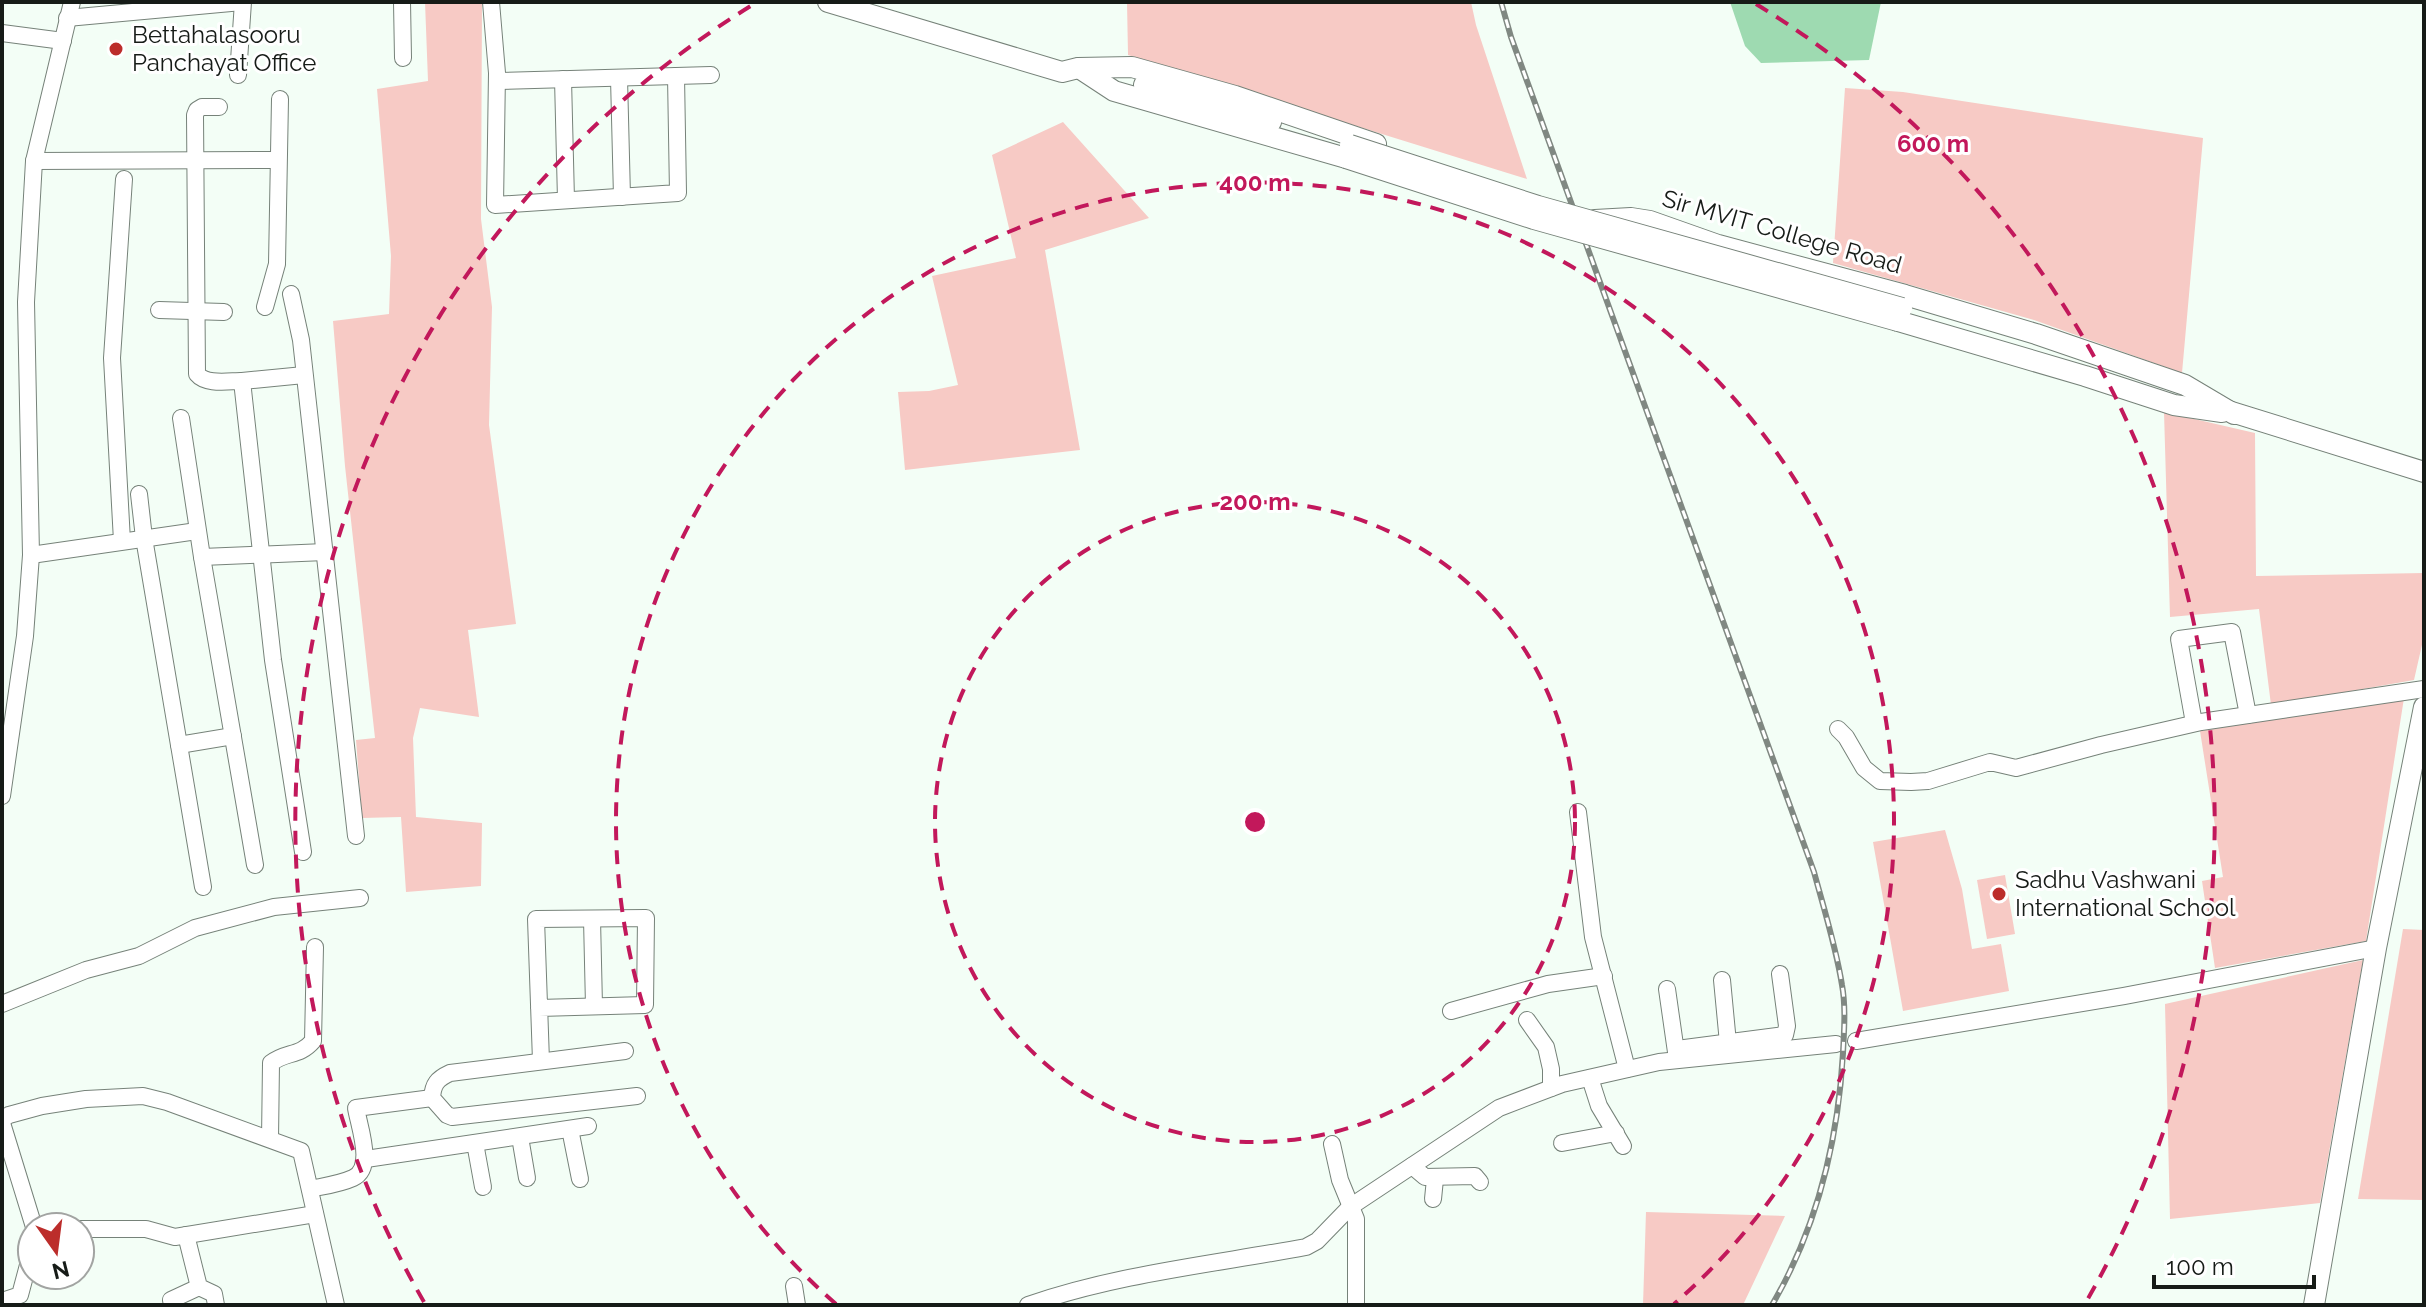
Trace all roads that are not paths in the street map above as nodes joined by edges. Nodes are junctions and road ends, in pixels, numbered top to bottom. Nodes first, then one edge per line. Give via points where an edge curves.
1 (243, 2) edge
2 (402, 2) edge
3 (491, 2) edge
4 (828, 2) edge
5 (870, 2) edge
6 (70, 10) edge
7 (2, 33) edge
8 (63, 41) junction
9 (403, 58) dead end
10 (1078, 68) junction
11 (238, 75) dead end
12 (711, 75) dead end
13 (676, 76) junction
14 (619, 78) junction
15 (563, 79) junction
16 (497, 81) junction
17 (280, 99) dead end
18 (219, 107) dead end
19 (196, 160) junction
20 (278, 160) junction
21 (34, 161) junction
22 (124, 179) dead end
23 (622, 197) junction
24 (566, 200) junction
25 (291, 294) dead end
26 (265, 307) dead end
27 (159, 310) dead end
28 (196, 311) junction
29 (224, 312) dead end
30 (304, 375) junction
31 (242, 381) junction
32 (2234, 414) junction
33 (181, 418) dead end
34 (2424, 472) edge
35 (139, 494) dead end
36 (197, 531) junction
37 (144, 538) junction
38 (122, 541) junction
39 (325, 552) junction
40 (261, 554) junction
41 (31, 555) junction
42 (202, 557) junction
43 (2424, 689) edge
44 (2424, 707) edge
45 (2248, 715) junction
46 (2194, 723) junction
47 (1838, 729) dead end
48 (233, 736) junction
49 (179, 745) junction
50 (2, 796) edge
51 (1578, 812) dead end
52 (356, 836) dead end
53 (303, 852) dead end
54 (255, 865) dead end
55 (203, 887) dead end
56 (360, 898) dead end
57 (592, 919) junction
58 (315, 947) dead end
59 (2376, 948) junction
60 (1780, 974) dead end
61 (1604, 976) junction
62 (1722, 980) dead end
63 (1667, 989) dead end
64 (2, 1004) edge
65 (594, 1006) junction
66 (539, 1008) junction
67 (1451, 1011) dead end
68 (1527, 1020) dead end
69 (1856, 1041) dead end
70 (1728, 1043) junction
71 (1836, 1044) dead end
72 (625, 1051) dead end
73 (1676, 1055) junction
74 (541, 1061) junction
75 (1627, 1069) junction
76 (1590, 1078) junction
77 (1551, 1088) junction
78 (637, 1096) dead end
79 (432, 1098) junction
80 (2, 1121) edge
81 (588, 1126) dead end
82 (570, 1129) junction
83 (520, 1137) junction
84 (270, 1139) junction
85 (475, 1143) junction
86 (1562, 1143) dead end
87 (1332, 1144) dead end
88 (366, 1159) junction
89 (1412, 1166) junction
90 (527, 1178) dead end
91 (580, 1179) dead end
92 (1435, 1179) junction
93 (1480, 1182) dead end
94 (483, 1187) dead end
95 (310, 1189) junction
96 (1433, 1199) dead end
97 (1350, 1207) junction
98 (29, 1211) edge
99 (315, 1214) junction
100 (96, 1229) edge
101 (186, 1235) junction
102 (794, 1286) dead end
103 (199, 1287) junction
104 (21, 1300) edge
105 (2, 1301) edge
106 (172, 1305) edge
107 (216, 1305) edge
108 (336, 1305) edge
109 (797, 1305) edge
110 (1028, 1305) edge
111 (1356, 1305) edge
112 (2314, 1305) edge

1 - 6 street
1 - 11 street
2 - 9 street
3 - 16 street
4 - 10 main road, Sir MVIT College Road via 1062,72
5 - 10 main road, Sir MVIT College Road via 1063,57
6 - 8 street
7 - 8 street
8 - 21 street
10 - 32 main road, Sir MVIT College Road, bridge via 1114,91 1348,151 1534,219 1900,315 2174,405
10 - 32 main road, Sir MVIT College Road via 1132,67 1249,101 1597,220 1650,221 2036,334 2185,385
12 - 13 street
13 - 14 street
13 - 23 street via 678,193
14 - 15 street
14 - 23 street
15 - 16 street
15 - 24 street
16 - 24 street via 495,205
17 - 20 street
18 - 19 street via 197,110
19 - 20 street
19 - 21 street
19 - 28 street
20 - 26 street via 277,264
21 - 41 street via 26,302
22 - 38 street via 112,358
23 - 24 street
25 - 30 street
27 - 28 street
28 - 29 street
28 - 31 street via 197,374 206,380
30 - 31 street
30 - 39 street
31 - 40 street
32 - 34 main road, Sir MVIT College Road
33 - 36 street
35 - 37 street
36 - 37 street
36 - 42 street
37 - 38 street
37 - 49 street
38 - 41 street
39 - 40 street
39 - 52 street
40 - 42 street
40 - 53 street
41 - 50 street
42 - 48 street
43 - 45 street
44 - 59 main road
45 - 46 street
45 - 46 street via 2232,632 2179,639
46 - 47 street via 2016,768 1990,762 1911,782 1880,781 1864,768
48 - 49 street
48 - 54 street
49 - 55 street
51 - 61 street via 1593,937
56 - 64 street via 274,907 195,928 139,956 86,970
57 - 65 street
57 - 65 street via 646,918 645,1005
57 - 66 street via 536,919
58 - 84 street via 313,1041 271,1063
59 - 69 street
59 - 112 main road
60 - 70 street via 1785,1035
61 - 67 street via 1548,984
61 - 75 street
62 - 70 street
63 - 73 street
65 - 66 street
66 - 74 street
68 - 77 street via 1546,1047
70 - 73 street
71 - 73 street
72 - 74 street
73 - 75 street
74 - 79 street via 450,1073 438,1079
75 - 76 street
76 - 77 street
76 - 86 street via 1619,1139
77 - 89 street via 1499,1108
78 - 79 street via 452,1117
79 - 88 street via 356,1108
80 - 84 street via 42,1106 143,1096
80 - 98 street
81 - 82 street
82 - 83 street
82 - 91 street
83 - 85 street
83 - 90 street
84 - 95 street via 301,1151
85 - 88 street
85 - 94 street
87 - 97 street
88 - 95 street via 355,1178
89 - 92 street
89 - 97 street
92 - 93 street via 1464,1175
92 - 96 street
95 - 99 street
97 - 110 street via 1306,1247 1131,1278
97 - 111 street via 1357,1233
99 - 101 street
99 - 108 street
100 - 101 street
101 - 103 street
102 - 109 street
103 - 106 street via 171,1300
103 - 107 street via 214,1294
104 - 105 street

